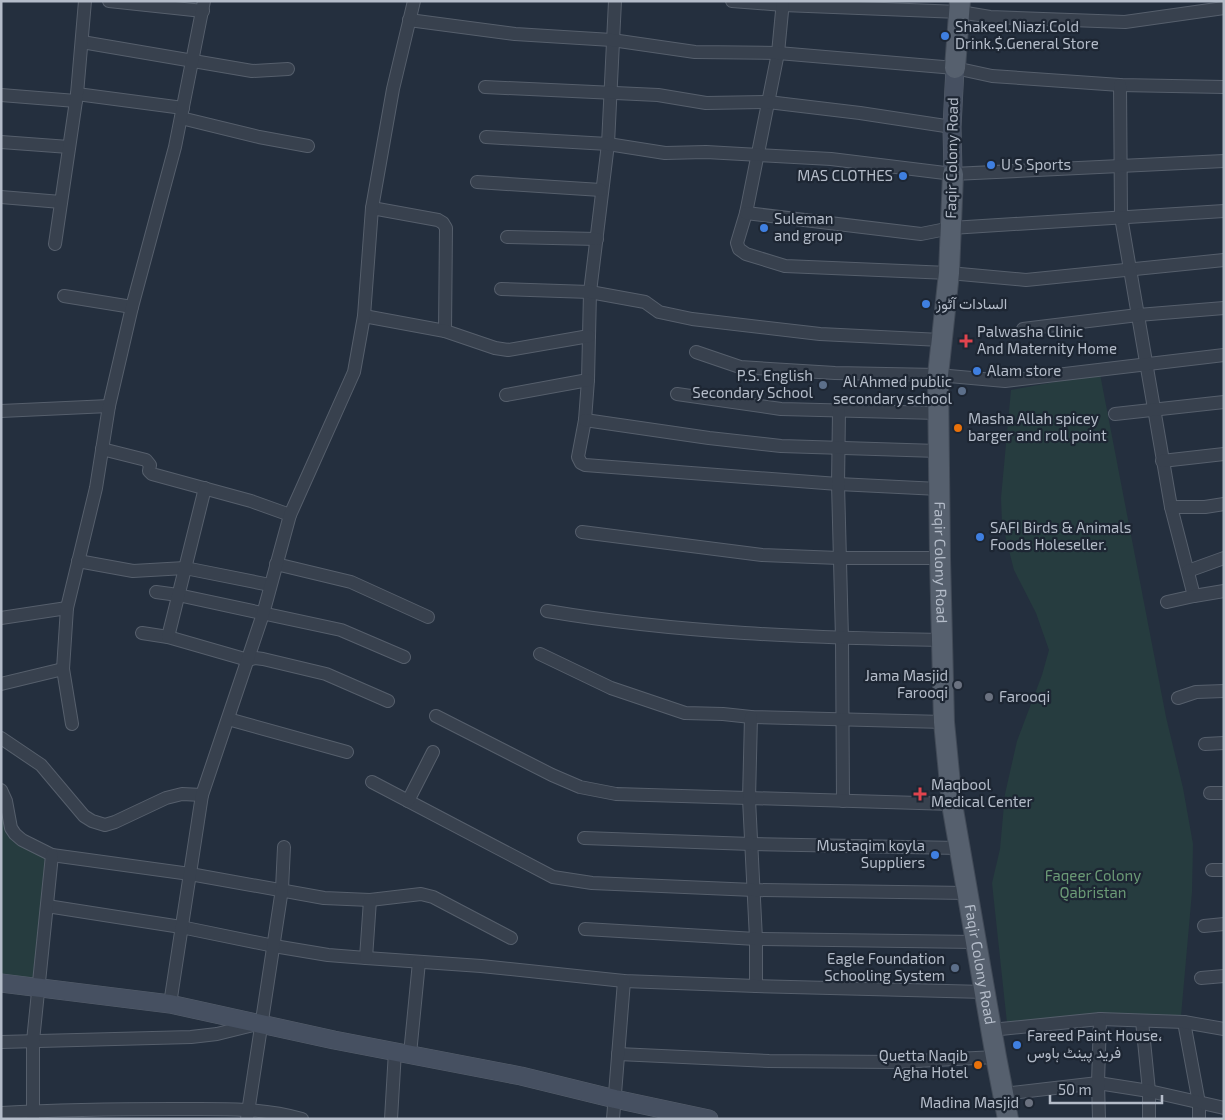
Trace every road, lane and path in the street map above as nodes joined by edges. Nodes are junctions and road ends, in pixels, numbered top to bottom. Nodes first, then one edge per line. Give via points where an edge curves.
1 (85, 1) edge
2 (109, 1) edge
3 (414, 1) edge
4 (615, 1) edge
5 (732, 1) edge
6 (783, 3) edge
7 (203, 6) edge
8 (960, 6) edge
9 (1224, 8) edge
10 (409, 20) junction
11 (612, 40) junction
12 (82, 42) junction
13 (778, 54) junction
14 (192, 62) junction
15 (955, 68) junction
16 (288, 69) dead end
17 (1120, 85) junction
18 (1224, 87) edge
19 (485, 88) dead end
20 (610, 92) junction
21 (1, 95) edge
22 (77, 98) junction
23 (768, 102) junction
24 (182, 113) junction
25 (952, 127) junction
26 (486, 137) dead end
27 (1, 142) edge
28 (608, 144) junction
29 (308, 146) dead end
30 (69, 147) junction
31 (757, 156) junction
32 (1224, 161) edge
33 (1121, 166) junction
34 (953, 174) junction
35 (477, 182) dead end
36 (601, 190) junction
37 (1, 197) edge
38 (61, 202) junction
39 (372, 208) junction
40 (1224, 211) edge
41 (746, 213) junction
42 (1121, 217) junction
43 (951, 228) junction
44 (507, 237) dead end
45 (597, 239) junction
46 (55, 244) dead end
47 (1224, 260) edge
48 (1129, 269) junction
49 (949, 273) junction
50 (501, 289) dead end
51 (590, 292) junction
52 (64, 296) dead end
53 (132, 307) junction
54 (1224, 308) edge
55 (364, 316) junction
56 (1138, 316) junction
57 (1023, 330) dead end
58 (445, 331) junction
59 (589, 336) junction
60 (941, 340) junction
61 (696, 352) dead end
62 (1224, 355) edge
63 (1146, 364) junction
64 (938, 375) junction
65 (588, 380) junction
66 (677, 394) dead end
67 (506, 395) dead end
68 (1224, 402) edge
69 (109, 406) junction
70 (1154, 409) junction
71 (1, 411) edge
72 (839, 411) junction
73 (938, 413) junction
74 (1115, 414) dead end
75 (585, 420) junction
76 (838, 447) junction
77 (102, 449) junction
78 (938, 451) junction
79 (1224, 454) edge
80 (1162, 461) junction
81 (838, 484) junction
82 (205, 488) junction
83 (938, 489) junction
84 (1224, 504) edge
85 (1171, 507) junction
86 (290, 516) junction
87 (582, 532) dead end
88 (839, 558) junction
89 (940, 558) junction
90 (1224, 558) edge
91 (78, 561) junction
92 (276, 564) junction
93 (185, 568) junction
94 (1188, 571) junction
95 (270, 585) junction
96 (1224, 591) edge
97 (156, 592) dead end
98 (178, 595) junction
99 (1194, 596) junction
100 (1167, 602) dead end
101 (67, 608) junction
102 (547, 611) dead end
103 (263, 614) junction
104 (428, 617) dead end
105 (1, 618) edge
106 (142, 633) dead end
107 (168, 637) junction
108 (842, 638) junction
109 (943, 640) junction
110 (540, 654) dead end
111 (404, 657) dead end
112 (248, 660) junction
113 (63, 669) junction
114 (1, 684) edge
115 (1224, 691) edge
116 (1178, 698) dead end
117 (388, 701) dead end
118 (436, 716) dead end
119 (751, 717) junction
120 (228, 719) junction
121 (842, 719) junction
122 (944, 722) junction
123 (72, 724) dead end
124 (1, 738) edge
125 (1224, 743) edge
126 (1205, 744) dead end
127 (347, 752) dead end
128 (433, 752) dead end
129 (372, 782) dead end
130 (1, 790) edge
131 (1210, 793) dead end
132 (1224, 793) edge
133 (202, 794) junction
134 (749, 799) junction
135 (408, 801) junction
136 (843, 801) junction
137 (952, 804) junction
138 (584, 838) dead end
139 (751, 844) junction
140 (284, 847) dead end
141 (959, 848) junction
142 (52, 855) junction
143 (190, 874) junction
144 (282, 890) junction
145 (754, 890) junction
146 (967, 893) junction
147 (370, 900) junction
148 (47, 906) junction
149 (1224, 924) edge
150 (1204, 926) dead end
151 (182, 927) junction
152 (585, 929) dead end
153 (510, 938) dead end
154 (756, 939) junction
155 (975, 942) junction
156 (274, 946) junction
157 (366, 958) junction
158 (419, 962) junction
159 (1224, 976) edge
160 (1201, 978) dead end
161 (624, 981) junction
162 (1, 983) edge
163 (756, 986) junction
164 (40, 988) junction
165 (985, 992) junction
166 (170, 1004) junction
167 (1100, 1018) junction
168 (1142, 1021) junction
169 (1184, 1022) junction
170 (261, 1024) junction
171 (1224, 1029) edge
172 (991, 1030) junction
173 (34, 1040) junction
174 (1, 1042) edge
175 (402, 1053) junction
176 (618, 1054) junction
177 (996, 1057) junction
178 (1098, 1083) junction
179 (1149, 1091) junction
180 (1003, 1094) junction
181 (615, 1099) junction
182 (1199, 1103) junction
183 (1224, 1108) edge
184 (1, 1113) edge
185 (99, 1114) edge
186 (248, 1114) edge
187 (33, 1115) edge
188 (302, 1119) edge
189 (391, 1119) edge
190 (613, 1119) edge
191 (709, 1119) edge
192 (1008, 1119) edge
193 (1099, 1119) edge
194 (1149, 1119) edge
195 (1199, 1119) edge

1 - 12 street
2 - 7 street
3 - 10 street
4 - 11 street
5 - 6 street
6 - 8 street
6 - 13 street
7 - 14 street
8 - 9 street via 990,17 1125,22
8 - 15 main road, Faqir Colony Road
10 - 11 street via 515,34
10 - 39 street
11 - 13 street via 695,52
11 - 20 street
12 - 14 street
12 - 22 street
13 - 15 street
13 - 23 street
14 - 16 street via 252,71
14 - 24 street
15 - 17 street via 992,76
15 - 25 main road, Faqir Colony Road
17 - 18 street
17 - 33 street
19 - 20 street
20 - 23 street via 706,103
20 - 28 street
21 - 22 street
22 - 24 street
22 - 30 street
23 - 25 street
23 - 31 street
24 - 29 street via 259,137
24 - 53 street
25 - 34 main road, Faqir Colony Road
26 - 28 street
27 - 30 street
28 - 31 street via 665,153
28 - 36 street
30 - 38 street
31 - 34 street via 831,159
31 - 41 street
32 - 33 street
33 - 34 street
33 - 42 street
34 - 43 main road, Faqir Colony Road
35 - 36 street
36 - 45 street
37 - 38 street
38 - 46 street
39 - 55 street
39 - 58 street via 438,220 446,228
40 - 42 street
41 - 43 street via 921,234
41 - 49 street via 737,243 739,249 785,266
42 - 43 street
42 - 48 street
43 - 49 main road, Faqir Colony Road
44 - 45 street
45 - 51 street
47 - 48 street
48 - 49 street via 1026,280
48 - 56 street
49 - 60 main road, Faqir Colony Road
50 - 51 street
51 - 59 street
51 - 60 street via 645,302 659,312 692,319 820,334
52 - 53 street
53 - 69 street
54 - 56 street
55 - 58 street
55 - 86 street via 354,372
56 - 57 street
56 - 63 street
58 - 59 street via 508,350
59 - 65 street
60 - 64 main road, Faqir Colony Road
61 - 64 street via 740,367
62 - 63 street
63 - 64 street via 1005,381
63 - 70 street
64 - 73 main road, Faqir Colony Road
65 - 67 street
65 - 75 street
66 - 72 street via 781,409
68 - 70 street
69 - 71 street
69 - 77 street
70 - 74 street
70 - 80 street
72 - 73 street
72 - 76 street
73 - 78 main road, Faqir Colony Road
75 - 76 street via 781,446
75 - 81 street via 578,457 585,465
76 - 78 street
76 - 81 street
77 - 82 street via 146,460 152,474
77 - 91 street
78 - 83 main road, Faqir Colony Road
79 - 80 street
80 - 85 street
81 - 83 street
81 - 88 street
82 - 86 street
82 - 93 street
83 - 89 main road, Faqir Colony Road
84 - 85 street
85 - 94 street
86 - 92 street
87 - 88 street via 762,555
88 - 89 street
88 - 108 street
89 - 109 main road, Faqir Colony Road
90 - 94 street
91 - 93 street via 133,571
91 - 101 street
92 - 95 street
92 - 104 street via 352,582
93 - 95 street
93 - 98 street
94 - 99 street
95 - 103 street
96 - 99 street
97 - 98 street
98 - 103 street
98 - 107 street
99 - 100 street
101 - 105 street
101 - 113 street
102 - 108 street via 600,620 704,630
103 - 111 street via 341,630
103 - 112 street
106 - 107 street
107 - 112 street
108 - 109 street
108 - 121 street
109 - 122 main road, Faqir Colony Road
110 - 119 street via 612,688 685,713
112 - 117 street via 263,659 326,674
112 - 120 street
113 - 114 street
113 - 123 street
115 - 116 street via 1196,692
118 - 134 street via 580,787 616,794
119 - 121 street
119 - 134 street
120 - 127 street
120 - 133 street
121 - 122 street
121 - 136 street
122 - 137 main road, Faqir Colony Road
124 - 133 street via 41,765 84,816 104,825 166,798
125 - 126 street
128 - 135 street
129 - 135 street
130 - 142 street via 15,834
131 - 132 street
133 - 143 street
134 - 136 street
134 - 139 street
135 - 145 street via 552,876 592,883
136 - 137 street
137 - 141 main road, Faqir Colony Road
138 - 139 street
139 - 141 street
139 - 145 street
140 - 144 street
141 - 146 main road, Faqir Colony Road
142 - 143 street
142 - 148 street
143 - 144 street
143 - 151 street
144 - 147 street via 324,898
144 - 156 street
145 - 146 street
145 - 154 street
146 - 155 main road, Faqir Colony Road
147 - 153 street via 421,894 433,897
147 - 157 street
148 - 151 street
148 - 164 street
149 - 150 street
151 - 156 street
151 - 166 street
152 - 154 street
154 - 155 street
154 - 163 street
155 - 165 main road, Faqir Colony Road
156 - 157 street
156 - 170 street
157 - 158 street
158 - 161 street
158 - 175 street
159 - 160 street
161 - 163 street
161 - 176 street
162 - 164 main road
163 - 165 street
164 - 166 main road
164 - 173 street
165 - 172 main road, Faqir Colony Road
166 - 170 main road
167 - 168 street
167 - 172 street
167 - 178 street
168 - 169 street
168 - 179 street
169 - 171 street
169 - 182 street
170 - 173 street via 191,1037
170 - 175 main road
170 - 186 street
172 - 177 main road, Faqir Colony Road
173 - 174 street
173 - 187 street
175 - 181 main road via 521,1076
175 - 189 street
176 - 177 street via 769,1061 896,1062
176 - 181 street
177 - 180 main road, Faqir Colony Road
178 - 179 street
178 - 180 street
178 - 193 street
179 - 182 street
179 - 194 street
180 - 192 main road, Faqir Colony Road
181 - 190 street
181 - 191 main road
182 - 183 street
182 - 195 street
184 - 187 street
185 - 186 street
185 - 187 street
186 - 188 street via 286,1114

